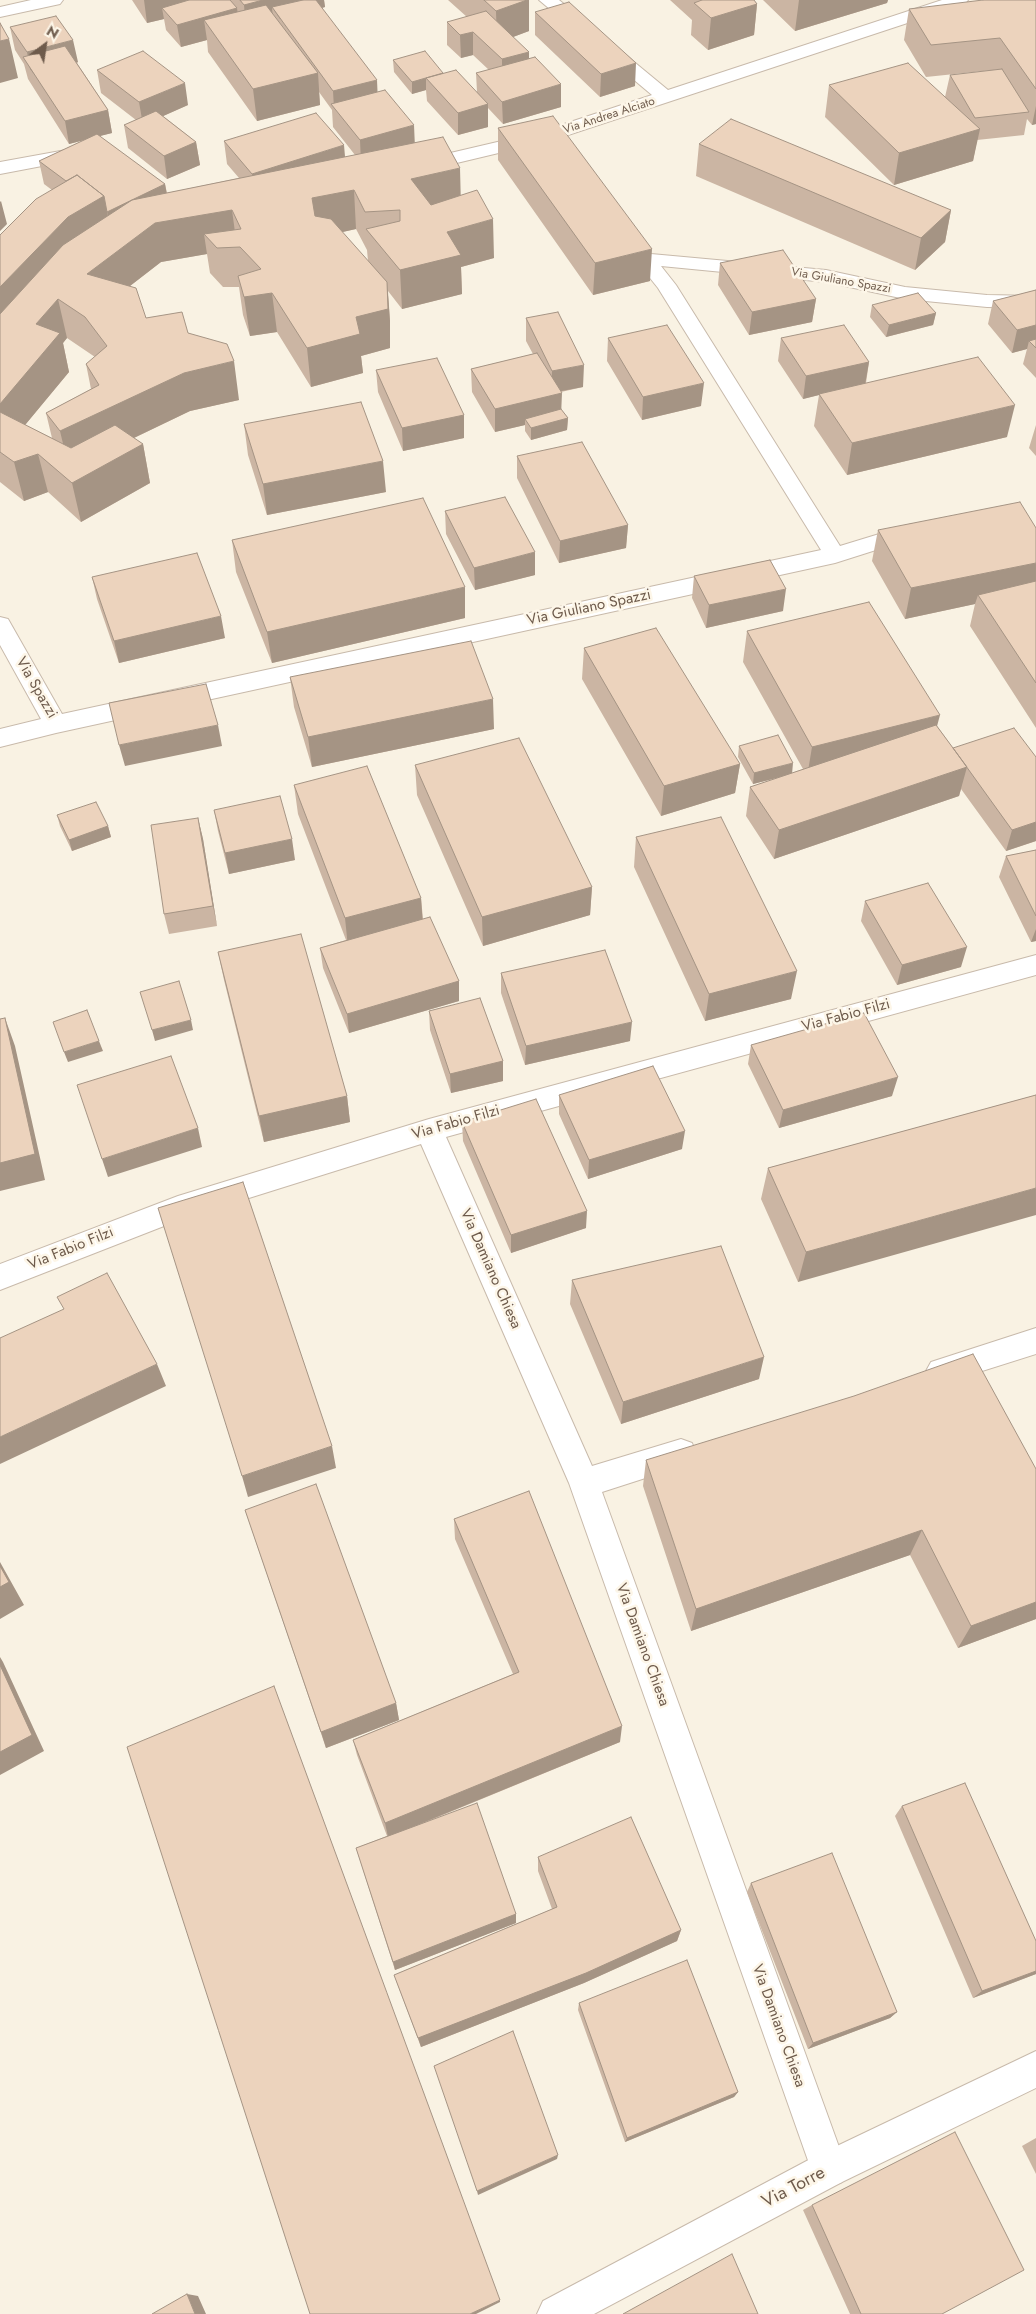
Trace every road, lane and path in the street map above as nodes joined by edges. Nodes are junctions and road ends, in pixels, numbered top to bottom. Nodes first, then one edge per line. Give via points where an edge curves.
1 (54, 0) edge
2 (548, 0) edge
3 (959, 0) edge
4 (0, 12) edge
5 (665, 97) junction
6 (98, 150) edge
7 (0, 168) edge
8 (402, 170) edge
9 (614, 221) edge
10 (645, 259) junction
11 (1036, 302) edge
12 (930, 526) edge
13 (835, 555) junction
14 (0, 625) edge
15 (56, 724) junction
16 (0, 738) edge
17 (1036, 964) edge
18 (428, 1130) junction
19 (0, 1278) edge
20 (1036, 1341) edge
21 (914, 1380) edge
22 (707, 1445) edge
23 (584, 1484) junction
24 (1036, 2069) edge
25 (829, 2169) junction
26 (556, 2314) edge

1 - 4 street
2 - 5 street
3 - 5 street, Via Andrea Alciato
5 - 8 street, Via Andrea Alciato via 552,144
6 - 7 street
9 - 10 street
10 - 11 street, Via Giuliano Spazzi via 826,276 905,293
10 - 13 street via 666,285
12 - 13 street, Via Giuliano Spazzi
13 - 15 street, Via Giuliano Spazzi
14 - 15 street, Via Spazzi
15 - 16 street, Via Giuliano Spazzi
17 - 18 street, Via Fabio Filzi
18 - 19 street, Via Fabio Filzi via 178,1208
18 - 23 street, Via Damiano Chiesa
20 - 21 street
22 - 23 street
23 - 25 street, Via Damiano Chiesa
24 - 25 street, Via Torre
25 - 26 street, Via Torre

